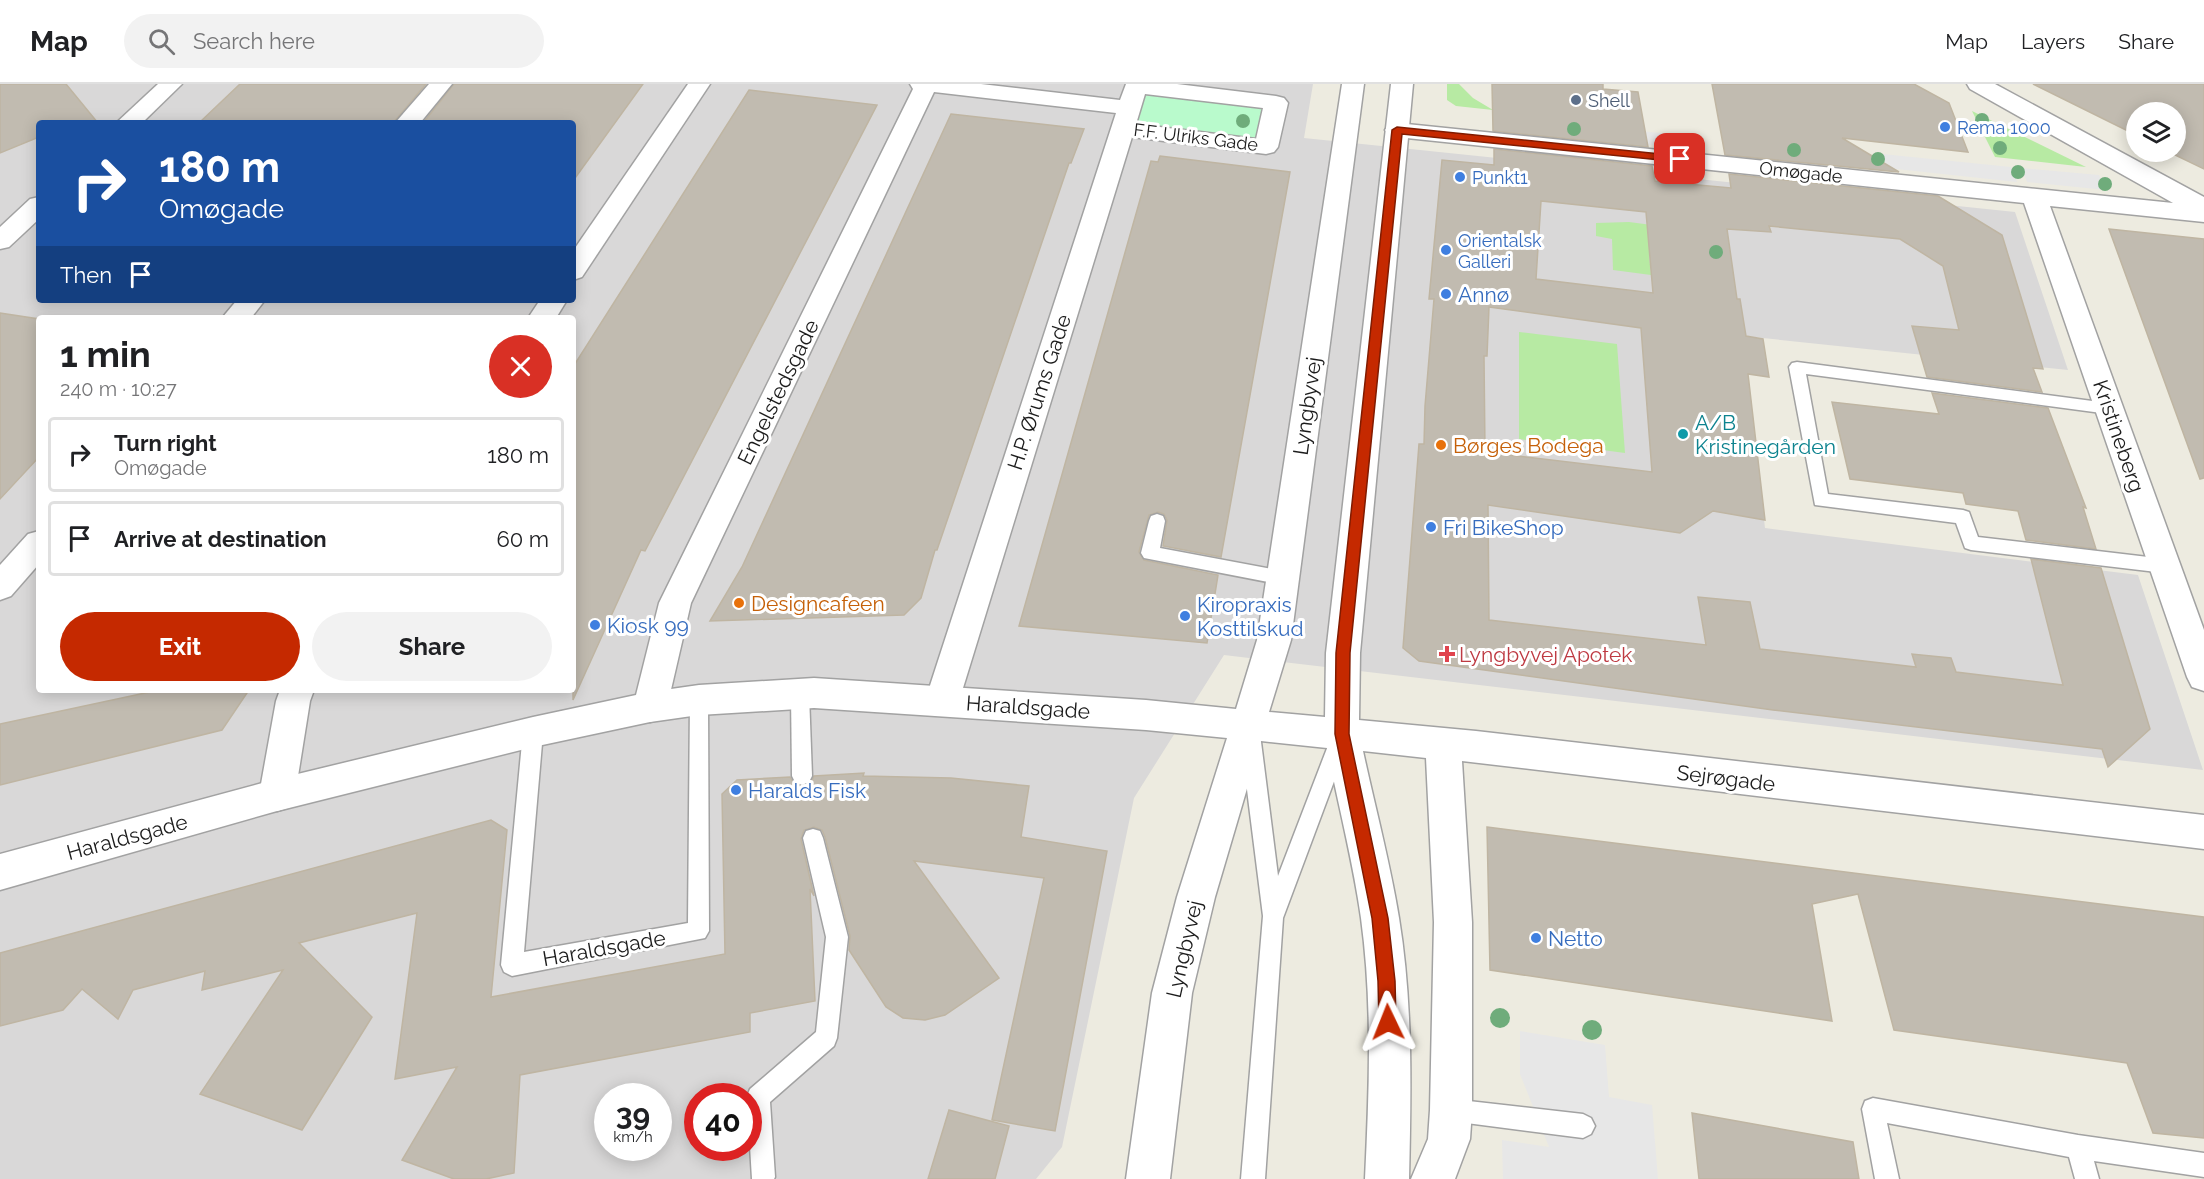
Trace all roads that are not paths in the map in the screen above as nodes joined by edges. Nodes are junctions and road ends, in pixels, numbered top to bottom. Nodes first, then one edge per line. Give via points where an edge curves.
1 (171, 84) edge
2 (441, 84) edge
3 (699, 84) edge
4 (921, 84) edge
5 (926, 84) edge
6 (1353, 84) edge
7 (1402, 84) edge
8 (1978, 84) edge
9 (1131, 102) edge
10 (131, 120) edge
11 (410, 120) edge
12 (1397, 130) junction
13 (2034, 195) junction
14 (36, 207) edge
15 (2204, 207) edge
16 (2204, 214) edge
17 (5, 232) edge
18 (576, 267) edge
19 (249, 303) edge
20 (239, 315) edge
21 (2109, 408) junction
22 (1157, 520) dead end
23 (36, 546) edge
24 (2165, 566) junction
25 (1282, 578) junction
26 (0, 587) edge
27 (2204, 677) edge
28 (296, 693) edge
29 (800, 694) junction
30 (699, 700) junction
31 (942, 701) junction
32 (650, 707) junction
33 (1249, 725) junction
34 (533, 732) junction
35 (1342, 734) junction
36 (1443, 744) junction
37 (802, 776) dead end
38 (277, 795) junction
39 (2204, 832) edge
40 (813, 838) dead end
41 (0, 872) edge
42 (1273, 916) junction
43 (1451, 1110) junction
44 (1583, 1126) dead end
45 (2078, 1147) junction
46 (2204, 1165) edge
47 (763, 1178) dead end
48 (1148, 1179) edge
49 (1253, 1179) edge
50 (1387, 1179) edge
51 (1433, 1179) edge
52 (1887, 1179) edge
53 (2087, 1179) edge

1 - 10 street
2 - 11 street
3 - 18 street
4 - 5 street, F.F. Ulriks Gade
5 - 9 street, F.F. Ulriks Gade
5 - 32 street, Engelstedsgade via 675,603
6 - 25 street, Lyngbyvej
7 - 12 street, Lyngbyvej
8 - 15 street
9 - 9 street, F.F. Ulriks Gade via 1266,147 1276,103
9 - 31 street, H.P. Ørums Gade
12 - 13 street, Omøgade
12 - 35 street, Lyngbyvej via 1343,653
13 - 16 street, Omøgade
13 - 21 street, Kristineberg
14 - 17 street
19 - 20 street
21 - 24 street, Kristineberg
21 - 24 lane via 1797,368 1821,500 1963,517 1971,543
22 - 25 lane via 1150,553
23 - 26 street
24 - 27 street, Kristineberg
25 - 33 street, Lyngbyvej via 1274,640
28 - 38 street
29 - 30 street, Haraldsgade
29 - 31 street, Haraldsgade
29 - 37 lane
30 - 32 street, Haraldsgade
30 - 34 lane, Haraldsgade via 698,931 512,965
31 - 33 street, Haraldsgade
32 - 34 street, Haraldsgade
33 - 35 street, Sejrøgade
33 - 42 lane, Lyngbyvej
33 - 48 street, Lyngbyvej via 1196,897 1172,993
34 - 38 street, Haraldsgade
35 - 36 street, Sejrøgade
35 - 42 lane, Lyngbyvej
35 - 50 street, Lyngbyvej via 1380,918 1389,1084
36 - 39 street, Sejrøgade
36 - 43 street via 1453,922
38 - 41 street, Haraldsgade
40 - 47 lane via 837,937 826,1038 758,1097
42 - 49 lane, Lyngbyvej
43 - 44 lane
43 - 51 street via 1449,1139
45 - 46 lane
45 - 52 lane via 1873,1109
45 - 53 lane

